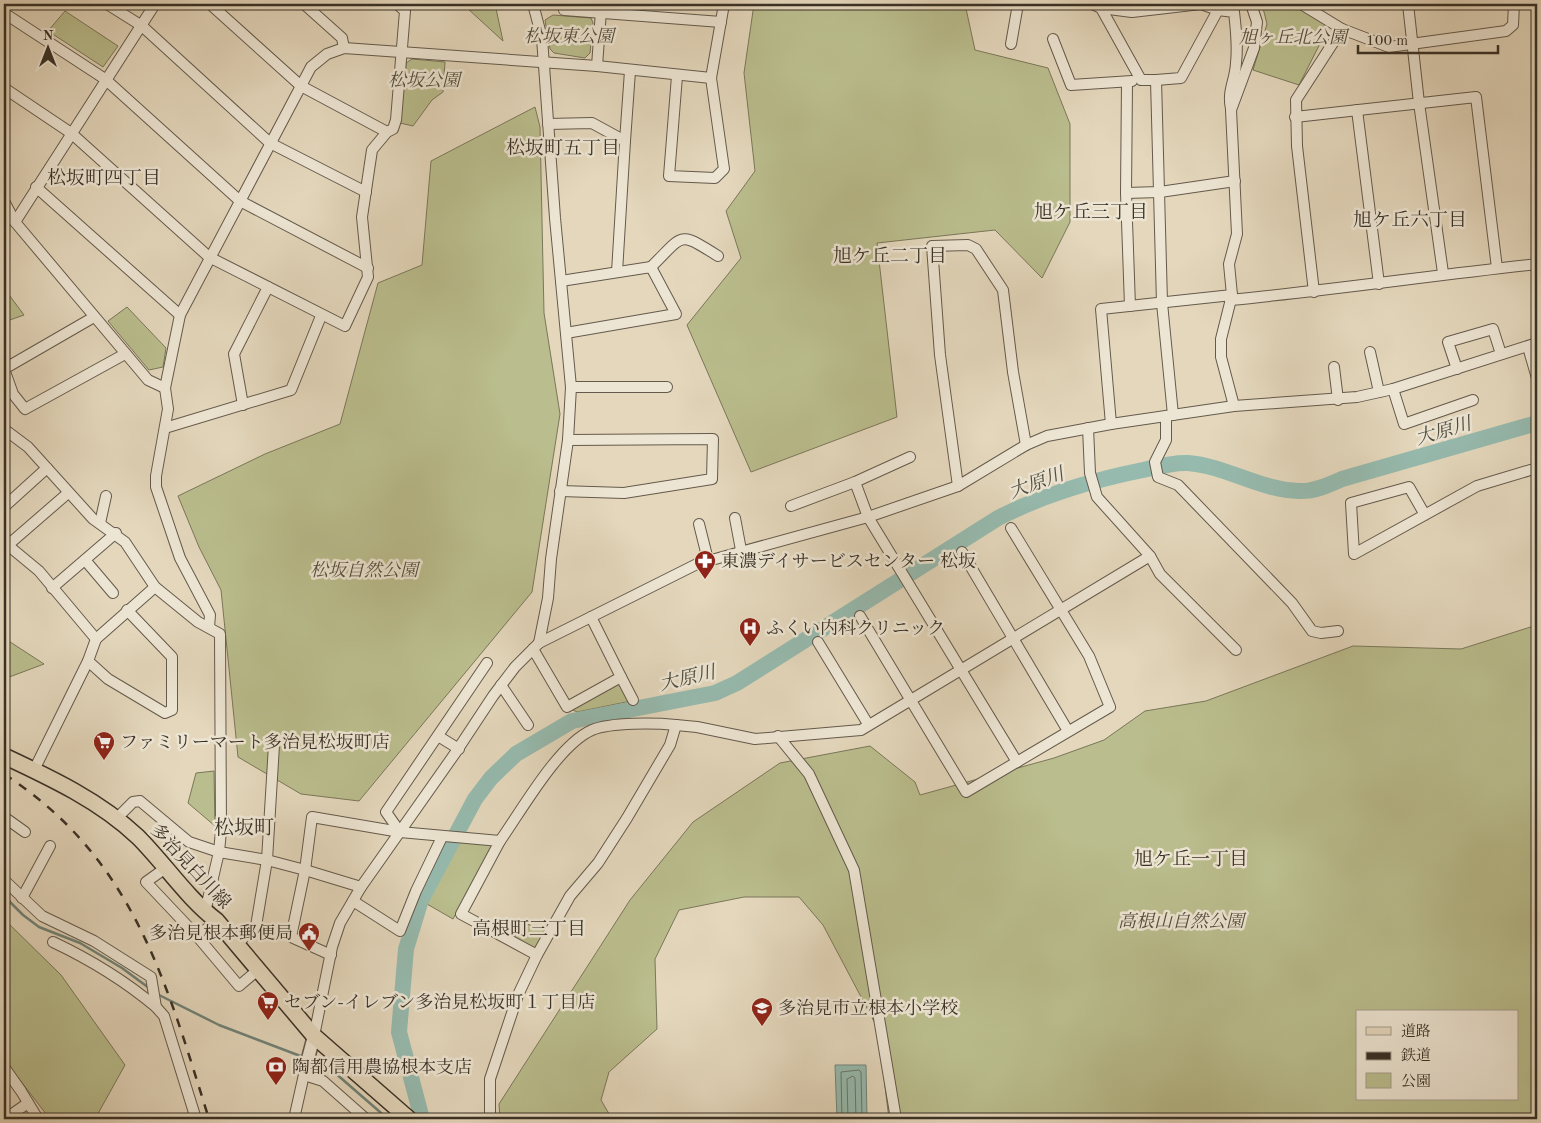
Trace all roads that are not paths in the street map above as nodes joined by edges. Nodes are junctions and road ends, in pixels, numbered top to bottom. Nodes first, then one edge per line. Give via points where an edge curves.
1 (107, 4) edge
2 (155, 4) edge
3 (210, 4) edge
4 (304, 4) edge
5 (397, 4) edge
6 (533, 4) edge
7 (564, 4) edge
8 (724, 4) edge
9 (1018, 4) edge
10 (1251, 4) edge
11 (1301, 4) edge
12 (1408, 4) edge
13 (1514, 4) edge
14 (1098, 5) edge
15 (1218, 10) junction
16 (601, 11) junction
17 (4, 13) edge
18 (721, 22) junction
19 (142, 26) junction
20 (1342, 29) junction
21 (1053, 39) dead end
22 (1011, 44) dead end
23 (1413, 45) junction
24 (344, 48) junction
25 (402, 52) junction
26 (542, 62) junction
27 (597, 66) junction
28 (630, 71) junction
29 (677, 76) junction
30 (711, 78) junction
31 (105, 79) junction
32 (1140, 80) junction
33 (1156, 80) junction
34 (1127, 82) junction
35 (301, 86) junction
36 (4, 88) edge
37 (1419, 103) junction
38 (1231, 110) junction
39 (1357, 110) junction
40 (1295, 117) junction
41 (548, 124) junction
42 (387, 132) junction
43 (71, 133) junction
44 (625, 141) junction
45 (270, 143) junction
46 (1234, 181) junction
47 (36, 187) junction
48 (366, 192) junction
49 (1160, 192) junction
50 (1126, 193) junction
51 (4, 201) edge
52 (240, 201) junction
53 (15, 222) junction
54 (718, 256) dead end
55 (209, 257) junction
56 (1537, 264) edge
57 (651, 267) junction
58 (368, 268) junction
59 (1497, 268) junction
60 (617, 272) junction
61 (1443, 273) junction
62 (561, 281) junction
63 (1379, 284) junction
64 (268, 287) junction
65 (1314, 292) junction
66 (1231, 297) junction
67 (1162, 302) junction
68 (1130, 306) junction
69 (180, 315) junction
70 (321, 316) junction
71 (94, 317) junction
72 (566, 333) junction
73 (1532, 345) edge
74 (1370, 352) dead end
75 (125, 354) junction
76 (1501, 354) junction
77 (1334, 367) dead end
78 (1457, 369) junction
79 (1537, 378) edge
80 (571, 387) junction
81 (667, 387) dead end
82 (165, 388) junction
83 (1393, 389) junction
84 (1379, 392) junction
85 (1338, 400) junction
86 (1473, 400) dead end
87 (243, 405) junction
88 (1234, 406) junction
89 (1169, 416) junction
90 (1111, 424) junction
91 (165, 428) junction
92 (1088, 428) junction
93 (4, 429) edge
94 (568, 440) junction
95 (1026, 445) junction
96 (910, 457) dead end
97 (47, 468) junction
98 (1537, 468) edge
99 (855, 482) junction
100 (958, 486) junction
101 (560, 491) junction
102 (68, 492) junction
103 (106, 496) dead end
104 (791, 506) dead end
105 (4, 507) edge
106 (1425, 515) junction
107 (868, 517) junction
108 (735, 518) dead end
109 (100, 523) junction
110 (699, 524) dead end
111 (1011, 528) dead end
112 (116, 533) junction
113 (6, 543) edge
114 (741, 550) junction
115 (962, 552) dead end
116 (1150, 556) junction
117 (84, 560) junction
118 (708, 560) junction
119 (154, 587) junction
120 (52, 588) junction
121 (113, 593) dead end
122 (127, 610) junction
123 (1061, 611) junction
124 (860, 616) dead end
125 (591, 617) junction
126 (209, 627) junction
127 (1338, 631) dead end
128 (96, 639) junction
129 (1013, 639) junction
130 (818, 642) dead end
131 (536, 646) junction
132 (1236, 650) dead end
133 (88, 661) junction
134 (487, 663) dead end
135 (960, 668) junction
136 (621, 677) junction
137 (501, 685) junction
138 (633, 700) dead end
139 (909, 700) junction
140 (868, 724) junction
141 (528, 725) dead end
142 (676, 725) junction
143 (1068, 732) junction
144 (438, 736) junction
145 (778, 736) junction
146 (274, 745) dead end
147 (459, 749) junction
148 (4, 756) edge
149 (1017, 762) junction
150 (34, 770) junction
151 (4, 817) edge
152 (117, 818) junction
153 (25, 832) dead end
154 (400, 832) junction
155 (442, 837) junction
156 (500, 841) junction
157 (50, 846) dead end
158 (219, 852) junction
159 (267, 860) junction
160 (167, 867) junction
161 (305, 870) junction
162 (4, 880) edge
163 (361, 887) junction
164 (22, 898) junction
165 (353, 901) junction
166 (211, 917) junction
167 (197, 936) junction
168 (53, 942) dead end
169 (237, 944) junction
170 (331, 955) junction
171 (537, 955) junction
172 (259, 970) junction
173 (156, 1007) junction
174 (314, 1036) junction
175 (4, 1066) edge
176 (305, 1072) junction
177 (28, 1103) junction
178 (5, 1119) edge
179 (38, 1119) edge
180 (196, 1119) edge
181 (294, 1119) edge
182 (366, 1119) edge
183 (409, 1119) edge
184 (490, 1119) edge
185 (896, 1119) edge

1 - 19 street
2 - 19 street
3 - 35 street
4 - 24 street via 342,38
5 - 25 street via 405,11
6 - 26 street via 542,38
7 - 16 street via 564,10
8 - 18 street
9 - 22 street
10 - 38 street via 1257,22 1254,48
11 - 20 street
12 - 23 street
13 - 23 street via 1513,25 1506,31
14 - 15 street via 1132,12 1201,4
14 - 32 street
15 - 33 street via 1181,78
15 - 38 street via 1234,12 1237,35 1236,66 1228,95
16 - 18 street
16 - 27 street
17 - 31 street
18 - 30 street
19 - 31 street
19 - 45 street
20 - 23 street via 1378,45
20 - 40 street via 1302,87 1296,100
21 - 34 street via 1071,86
23 - 37 street
24 - 25 street
24 - 35 street via 328,54 311,67
25 - 26 street
25 - 42 street via 396,120 393,129
26 - 27 street
26 - 41 street
27 - 28 street
28 - 29 street
28 - 44 street
29 - 30 street
29 - 30 street via 669,176 715,178 724,169
31 - 43 street
31 - 52 street
32 - 33 street
32 - 34 street
33 - 49 street
34 - 50 street
35 - 42 street
35 - 45 street
36 - 43 street
37 - 39 street
37 - 59 street via 1476,97
37 - 61 street
38 - 46 street
39 - 40 street
39 - 63 street
40 - 65 street
41 - 44 street via 592,123
41 - 62 street
42 - 48 street via 372,150
43 - 47 street
43 - 55 street
44 - 60 street
45 - 48 street
45 - 52 street
46 - 49 street
46 - 66 street via 1237,234 1229,264
47 - 53 street
47 - 69 street
48 - 58 street via 362,217
49 - 50 street
49 - 67 street
50 - 68 street
51 - 53 street
52 - 55 street
52 - 58 street
53 - 71 street
54 - 57 street via 689,238 681,239
55 - 64 street
55 - 69 street
56 - 59 street
57 - 60 street
57 - 72 street via 676,314
58 - 70 street via 368,277 345,326
59 - 61 street
60 - 62 street
61 - 63 street
62 - 72 street
63 - 65 street
64 - 70 street
64 - 87 street via 234,354
65 - 66 street
66 - 67 street
66 - 88 street via 1221,338 1221,357
67 - 68 street
67 - 89 street
68 - 90 street via 1100,309
69 - 82 street
70 - 87 street via 291,390
71 - 75 street
71 - 75 street via 4,369 13,394 25,409
72 - 80 street
73 - 76 street
73 - 79 street
74 - 84 street
75 - 82 street via 148,380
76 - 78 street
76 - 78 street via 1493,329 1448,342
77 - 85 street
78 - 83 street
80 - 81 street
80 - 94 street
82 - 91 street via 168,409
83 - 84 street
83 - 86 street via 1404,424
84 - 85 street
85 - 88 street
87 - 91 street
88 - 89 street
89 - 90 street
89 - 127 street via 1166,440 1154,462 1158,477 1178,485 1292,603 1312,631
90 - 92 street
91 - 126 street via 156,487 185,570 210,615
92 - 95 street via 1047,436
92 - 116 street via 1090,473 1097,497
93 - 97 street
94 - 101 street
94 - 101 street via 713,439 712,479 624,493
95 - 100 street
95 - 100 street via 1003,290 976,249 968,245 932,246 940,355
96 - 99 street
97 - 102 street
97 - 105 street
98 - 106 street via 1477,486
99 - 104 street
99 - 107 street
100 - 107 street
101 - 131 street via 548,598
102 - 109 street
102 - 113 street
103 - 109 street
106 - 106 street via 1409,524 1354,554 1351,503 1408,487
107 - 114 street
107 - 135 street
108 - 114 street
109 - 112 street
110 - 118 street
111 - 123 street
112 - 117 street
112 - 119 street via 126,542
113 - 120 street via 39,571
114 - 118 street
115 - 129 street
116 - 123 street
116 - 132 street via 1160,574
117 - 120 street
117 - 121 street
118 - 125 street
119 - 122 street
119 - 126 street
120 - 128 street
122 - 128 street
122 - 133 street via 172,657 172,710 164,713 108,679
123 - 129 street
123 - 143 street via 1089,656 1110,707
124 - 139 street
125 - 131 street
125 - 136 street
126 - 158 street via 218,631 221,638
128 - 133 street
129 - 135 street
129 - 143 street
130 - 140 street
131 - 136 street via 567,707
131 - 137 street
133 - 150 street
134 - 144 street
135 - 139 street
135 - 149 street
136 - 138 street
137 - 141 street
137 - 147 street
139 - 140 street
139 - 149 street via 966,792
140 - 145 street via 861,730
142 - 145 street via 755,739
142 - 156 street via 650,722 593,730 574,742
142 - 171 street via 670,745 627,818 598,863 570,896
143 - 149 street
144 - 147 street
144 - 154 street via 386,812
145 - 185 street via 809,774 854,870
146 - 159 street
147 - 154 street
148 - 150 main road, 多治見白川線
150 - 152 main road, 多治見白川線
151 - 153 street
152 - 158 street via 133,802 140,801 189,842
152 - 160 main road, 多治見白川線
154 - 155 street
154 - 161 street via 312,817
154 - 163 street
155 - 156 street
155 - 165 street via 400,931
156 - 171 street via 461,914
157 - 164 street
158 - 159 street
158 - 166 street
159 - 161 street
159 - 169 street via 256,926
160 - 166 main road, 多治見白川線
160 - 167 street via 146,882
161 - 163 street
161 - 170 street via 291,937
162 - 164 street
163 - 165 street
164 - 173 street via 42,916 94,941 151,977
165 - 170 street via 340,923
166 - 167 street
166 - 169 main road, 多治見白川線
167 - 172 street via 239,986
168 - 173 street via 127,982
169 - 172 main road, 多治見白川線
170 - 174 street
171 - 184 street via 515,1001 490,1079
172 - 174 main road, 多治見白川線
173 - 180 street via 164,1016
174 - 176 street
174 - 183 main road, 多治見白川線
175 - 177 street
176 - 181 street
176 - 182 street via 323,1081
177 - 178 street
177 - 179 street

